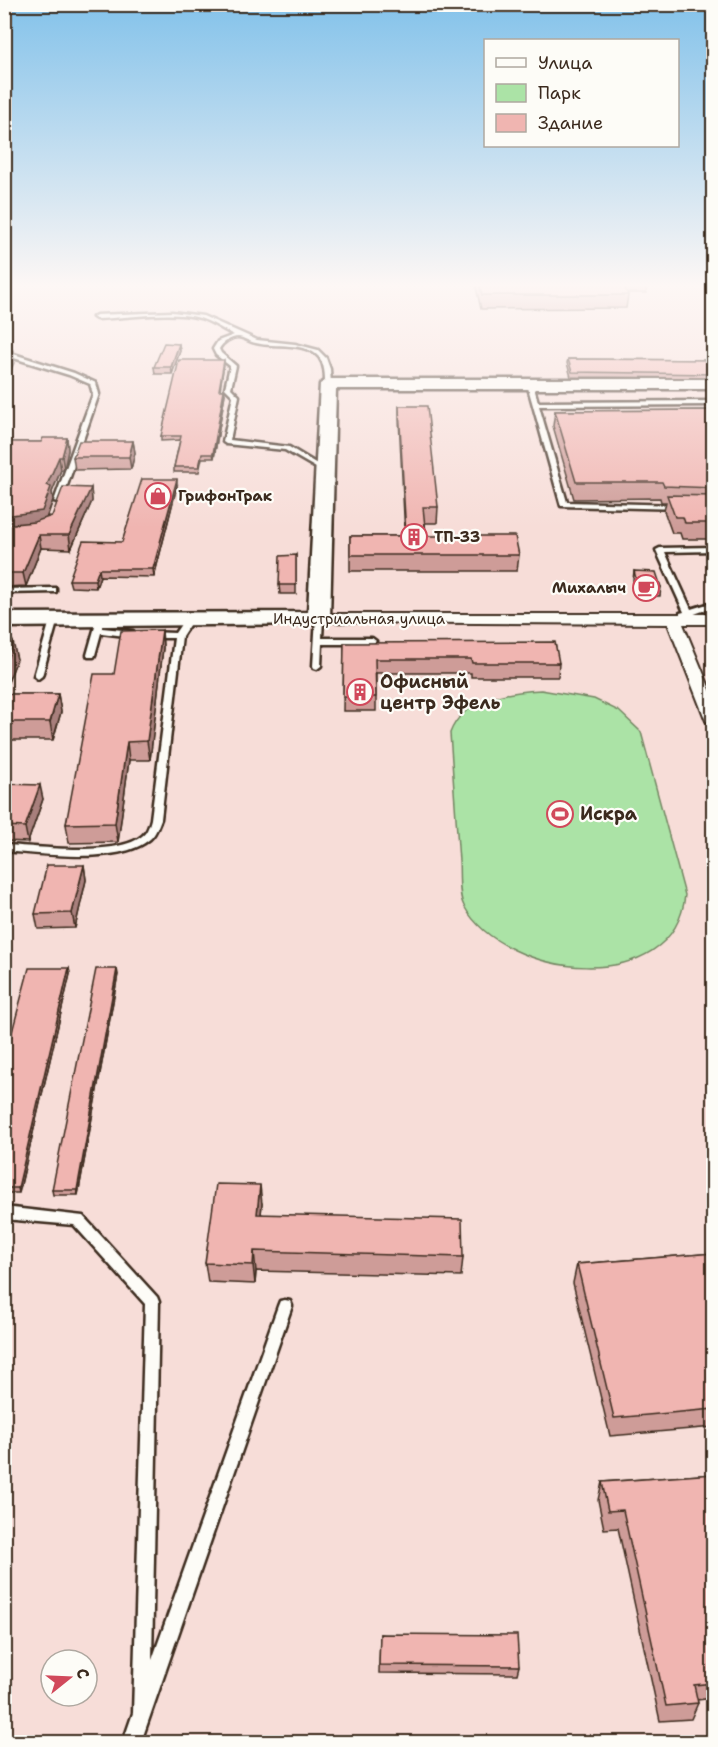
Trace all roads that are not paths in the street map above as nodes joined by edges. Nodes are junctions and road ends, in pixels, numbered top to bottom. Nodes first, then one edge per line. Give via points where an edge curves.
1 (32, 365) edge
2 (231, 365) edge
3 (326, 365) edge
4 (328, 384) junction
5 (530, 384) junction
6 (714, 384) edge
7 (714, 403) edge
8 (535, 404) junction
9 (325, 471) junction
10 (57, 505) edge
11 (690, 507) edge
12 (714, 549) edge
13 (53, 590) dead end
14 (4, 591) edge
15 (714, 604) edge
16 (681, 616) junction
17 (54, 619) junction
18 (714, 619) edge
19 (4, 620) edge
20 (100, 624) junction
21 (184, 627) junction
22 (318, 630) junction
23 (372, 641) edge
24 (91, 655) dead end
25 (317, 666) dead end
26 (38, 676) dead end
27 (714, 721) edge
28 (4, 848) edge
29 (4, 1213) edge
30 (285, 1306) dead end
31 (142, 1715) junction
32 (132, 1743) edge

1 - 10 lane via 74,374 93,383 96,394
2 - 9 lane via 228,388 236,396 226,442 287,448
3 - 4 lane
4 - 5 street
4 - 9 street
5 - 6 street
5 - 8 lane
7 - 8 lane
8 - 11 lane via 564,504
9 - 22 street
12 - 16 lane via 660,549
13 - 14 lane
15 - 16 lane
16 - 18 street, Индустриальная улица
16 - 22 street, Индустриальная улица
16 - 27 street
17 - 19 street, Индустриальная улица
17 - 20 street, Индустриальная улица
17 - 26 lane
20 - 21 street, Индустриальная улица
20 - 24 lane
21 - 22 street, Индустриальная улица
21 - 28 lane via 156,819 149,836 132,847 100,851
22 - 23 lane
22 - 25 lane
29 - 31 lane via 78,1220 152,1302
30 - 31 lane
31 - 32 lane

